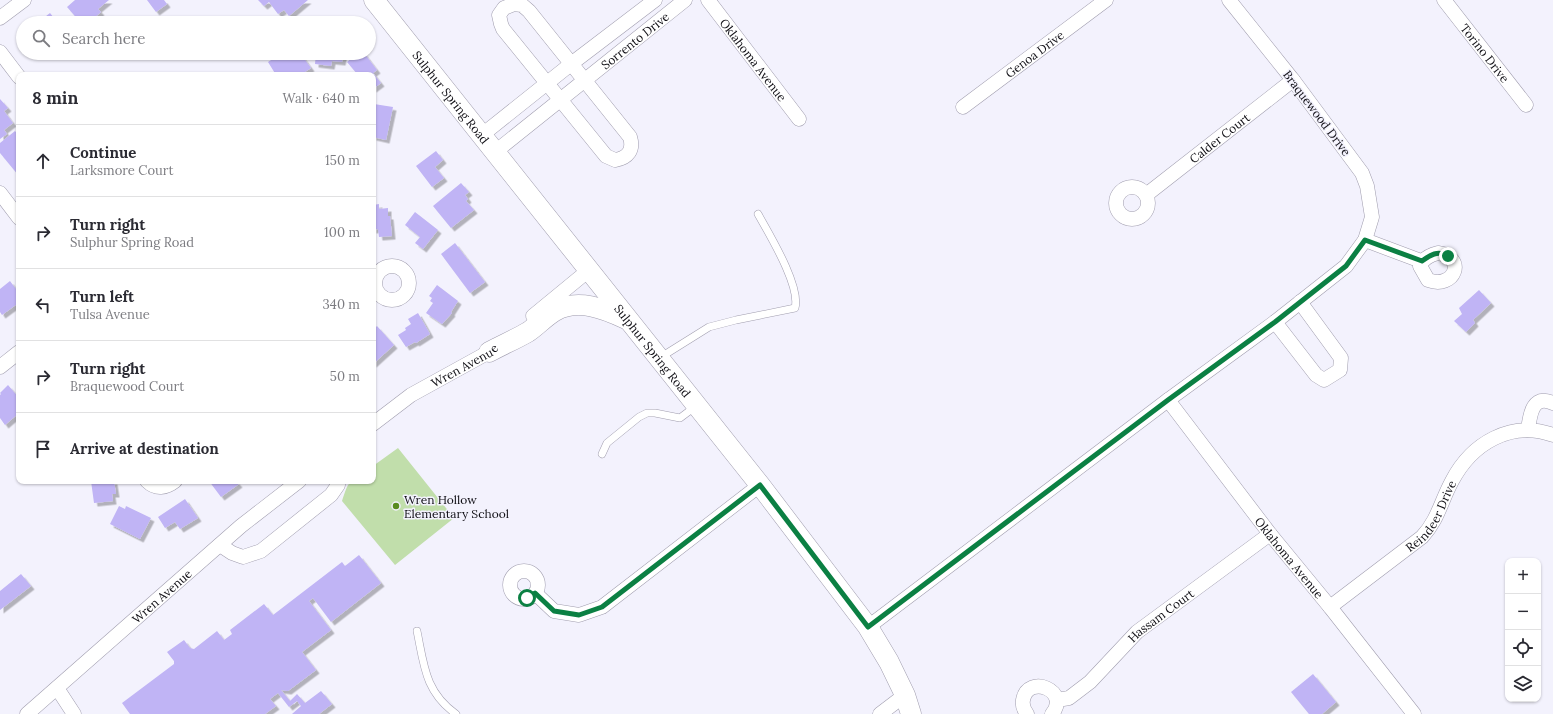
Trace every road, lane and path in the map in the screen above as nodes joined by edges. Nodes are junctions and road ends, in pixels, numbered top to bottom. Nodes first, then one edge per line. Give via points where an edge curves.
1 (24, 0) edge
2 (374, 0) edge
3 (655, 0) edge
4 (685, 0) edge
5 (708, 0) edge
6 (1106, 0) edge
7 (1229, 0) edge
8 (1444, 0) edge
9 (0, 18) edge
10 (0, 52) edge
11 (571, 64) junction
12 (16, 73) edge
13 (586, 80) junction
14 (1293, 80) junction
15 (547, 84) junction
16 (560, 100) junction
17 (1526, 105) dead end
18 (963, 107) dead end
19 (799, 120) dead end
20 (482, 135) junction
21 (495, 152) junction
22 (0, 193) edge
23 (1146, 195) dead end
24 (16, 214) edge
25 (758, 214) dead end
26 (1365, 240) junction
27 (1422, 261) dead end
28 (589, 270) junction
29 (1300, 302) junction
30 (629, 321) junction
31 (1275, 322) junction
32 (489, 352) junction
33 (16, 354) edge
34 (659, 358) junction
35 (0, 367) edge
36 (1168, 400) junction
37 (1553, 403) edge
38 (697, 406) junction
39 (376, 422) edge
40 (1528, 430) junction
41 (1553, 435) edge
42 (602, 454) dead end
43 (151, 484) edge
44 (171, 484) edge
45 (295, 484) edge
46 (336, 484) edge
47 (760, 485) junction
48 (1270, 534) junction
49 (220, 545) junction
50 (535, 593) dead end
51 (1330, 607) junction
52 (868, 627) junction
53 (417, 631) dead end
54 (57, 688) junction
55 (905, 695) junction
56 (1057, 700) junction
57 (27, 714) edge
58 (74, 714) edge
59 (456, 714) edge
60 (880, 714) edge
61 (911, 714) edge
62 (1027, 714) edge
63 (1052, 714) edge
64 (1414, 714) edge

1 - 9 street
2 - 20 main road, Sulphur Spring Road
3 - 11 street, Sorrento Drive
4 - 13 street, Sorrento Drive
5 - 19 street, Oklahoma Avenue
6 - 18 street, Genoa Drive
7 - 14 street, Braquewood Drive
8 - 17 street, Torino Drive
10 - 12 street
11 - 13 street
11 - 15 street, Sorrento Drive
11 - 15 street via 522,5 514,4 504,8 499,15 503,29
13 - 16 street, Sorrento Drive
13 - 16 street via 630,137 632,144 626,156 615,160 606,156
14 - 23 street, Calder Court
14 - 26 street, Braquewood Drive via 1362,173 1368,186 1372,217
15 - 16 street
15 - 20 street, Sorrento Drive
16 - 21 street, Sorrento Drive
20 - 21 main road, Sulphur Spring Road
21 - 28 main road, Sulphur Spring Road
22 - 24 street
25 - 34 lane via 792,279 795,308 709,327
26 - 27 street
26 - 29 street, Braquewood Drive via 1346,266
28 - 30 main road, Sulphur Spring Road
28 - 32 street, Wren Avenue
29 - 31 street, Braquewood Drive
29 - 31 street via 1342,358 1340,370 1324,380 1316,375
30 - 32 main road via 607,310 569,306 556,311 527,332
30 - 34 main road, Sulphur Spring Road
31 - 36 street, Braquewood Drive
32 - 39 street, Wren Avenue via 411,395
33 - 35 street
34 - 38 main road, Sulphur Spring Road
36 - 48 street, Oklahoma Avenue
36 - 52 street, Braquewood Drive
37 - 40 street via 1544,400 1533,407
38 - 42 lane via 680,418 655,413 638,417 607,442
38 - 47 main road, Sulphur Spring Road
40 - 41 street, Reindeer Drive
40 - 51 street, Reindeer Drive via 1501,434 1483,444 1467,458 1453,479 1431,528
43 - 44 street via 159,487
45 - 49 street, Wren Avenue
46 - 49 street via 331,495 261,550 243,556 232,553
47 - 50 street via 602,607 579,615 554,611
47 - 52 main road, Sulphur Spring Road
48 - 51 street, Oklahoma Avenue
48 - 56 street, Hassam Court via 1142,628 1090,682 1069,698
49 - 54 street, Wren Avenue
51 - 64 street, Oklahoma Avenue
52 - 55 main road, Sulphur Spring Road
53 - 59 lane via 432,690
54 - 57 street, Wren Avenue
54 - 58 street
55 - 60 street
55 - 61 main road, Sulphur Spring Road
56 - 62 street via 1047,687 1032,688 1027,691 1023,701
56 - 63 street via 1057,706

